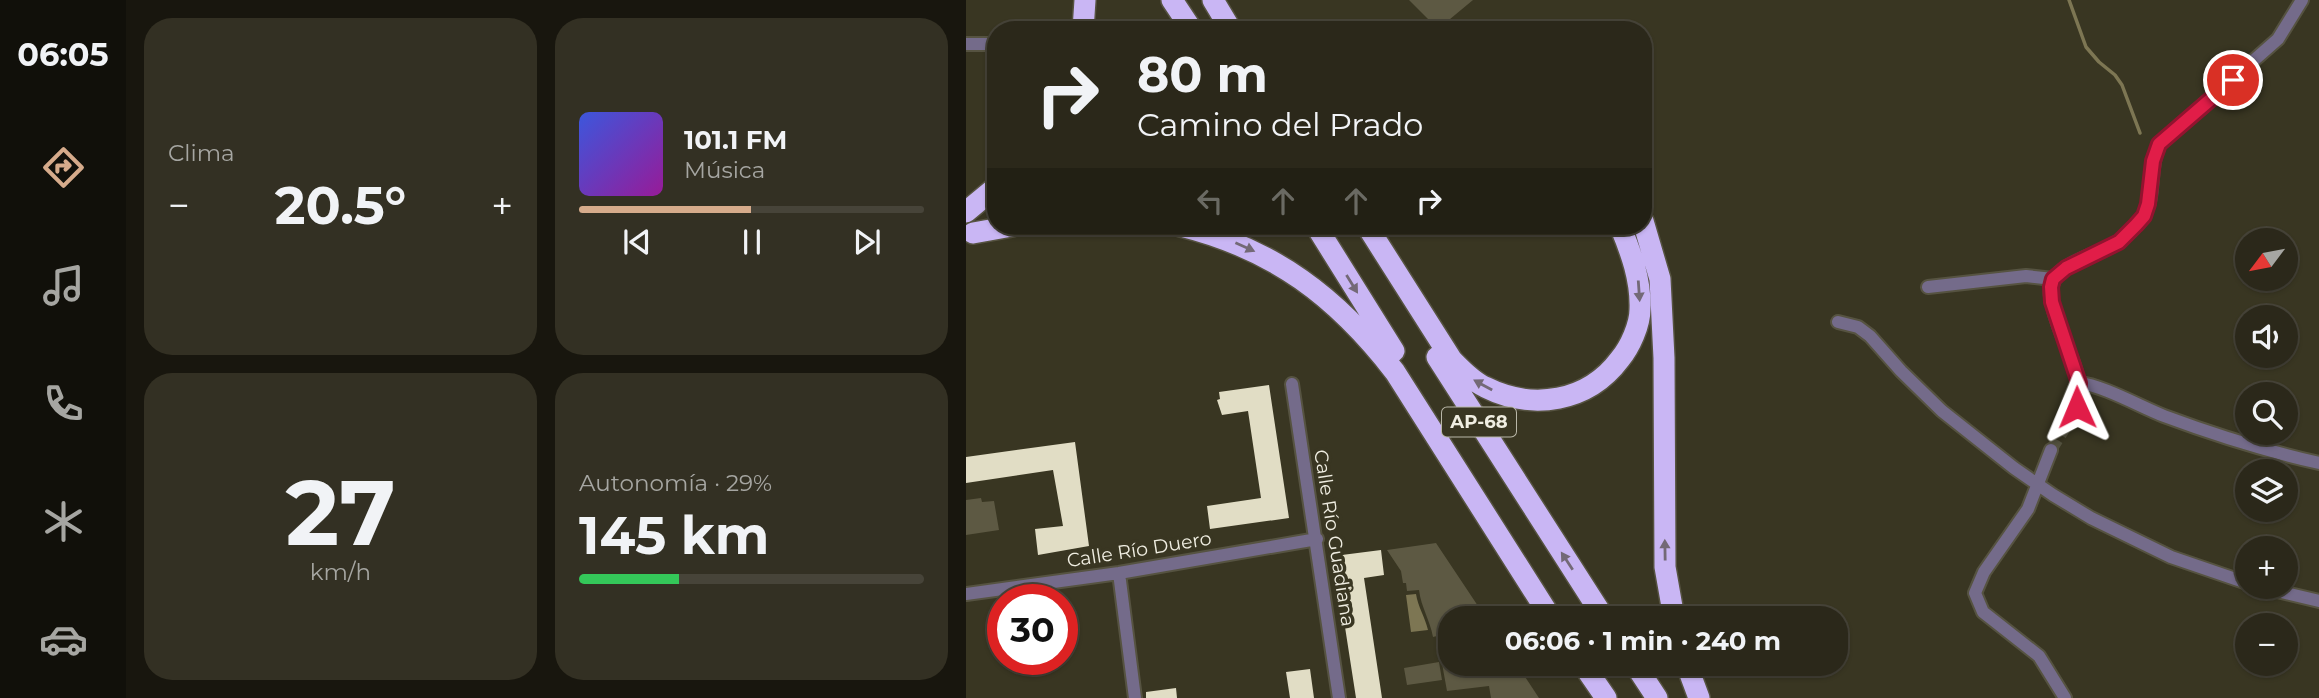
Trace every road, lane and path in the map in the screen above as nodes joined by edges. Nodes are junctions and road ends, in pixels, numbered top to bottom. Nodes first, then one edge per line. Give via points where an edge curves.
1 (1085, 0) edge
2 (1172, 0) edge
3 (2302, 0) edge
4 (1215, 3) edge
5 (1084, 21) edge
6 (1186, 21) edge
7 (1227, 21) edge
8 (966, 44) edge
9 (987, 44) edge
10 (987, 199) edge
11 (987, 210) edge
12 (987, 223) edge
13 (968, 224) edge
14 (987, 225) edge
15 (1217, 235) edge
16 (1321, 235) edge
17 (1361, 235) edge
18 (1373, 235) edge
19 (1623, 235) edge
20 (1647, 235) edge
21 (2053, 279) junction
22 (1928, 287) dead end
23 (1838, 322) dead end
24 (2079, 383) junction
25 (1292, 384) dead end
26 (2073, 415) tunnel mouth
27 (2051, 450) tunnel mouth
28 (2319, 463) edge
29 (2037, 485) junction
30 (1317, 539) junction
31 (1119, 573) junction
32 (2235, 579) edge
33 (966, 594) edge
34 (2298, 596) edge
35 (2319, 601) edge
36 (1543, 606) edge
37 (1556, 606) edge
38 (1596, 606) edge
39 (1672, 606) edge
40 (1591, 676) edge
41 (1603, 676) edge
42 (1643, 676) edge
43 (1691, 676) edge
44 (1135, 698) edge
45 (1339, 698) edge
46 (1606, 698) edge
47 (1617, 698) edge
48 (1657, 698) edge
49 (1699, 698) edge
50 (2065, 698) edge

1 - 5 highway
2 - 6 highway
3 - 21 street via 2278,38 2159,144 2148,204 2136,225 2119,242
4 - 7 highway
8 - 9 street
10 - 13 highway
11 - 13 highway
12 - 13 highway
13 - 14 highway
15 -> 36 highway via 1267,257 1308,283 1366,335 1395,372
16 -> 37 highway, AP-68
38 -> 17 highway, AP-68
19 -> 18 highway via 1638,279 1640,301 1628,349 1591,388 1539,401 1484,387 1452,360
39 -> 20 highway via 1665,567 1660,279
21 - 22 street via 2026,276
21 - 24 street via 2052,302
23 - 29 street via 1870,336 1942,411
24 - 26 street via 2080,397
24 - 28 street via 2189,426
25 - 30 street, Calle Río Guadiana
27 - 29 street
29 - 32 street via 2091,518 2171,557
29 - 50 street via 2028,509 1984,572 1975,593 1983,612 2039,656
30 - 31 street, Calle Río Duero
30 - 45 street, Calle Río Guadiana
31 - 33 street, Calle Río Duero
31 - 44 street
34 - 35 street
40 - 46 highway
41 - 47 highway
42 - 48 highway
43 - 49 highway

